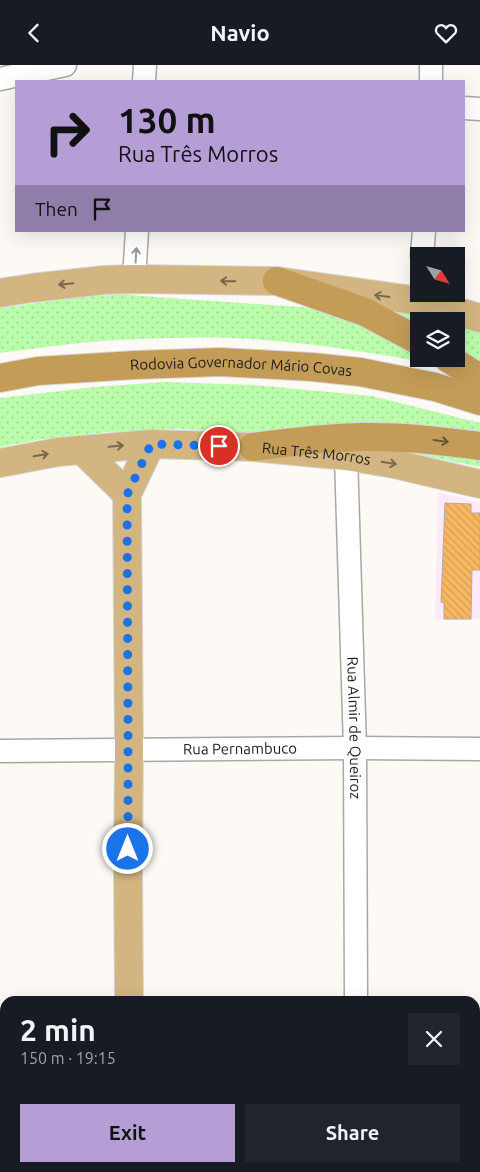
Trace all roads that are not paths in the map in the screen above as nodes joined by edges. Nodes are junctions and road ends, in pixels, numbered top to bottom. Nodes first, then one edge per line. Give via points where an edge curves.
1 (66, 65) edge
2 (145, 65) edge
3 (431, 65) edge
4 (0, 79) edge
5 (144, 80) edge
6 (431, 80) edge
7 (465, 108) edge
8 (480, 109) edge
9 (137, 232) edge
10 (424, 232) edge
11 (423, 247) edge
12 (134, 279) junction
13 (277, 281) junction
14 (0, 293) edge
15 (410, 296) edge
16 (436, 303) edge
17 (480, 319) edge
18 (410, 336) edge
19 (462, 367) edge
20 (0, 378) edge
21 (480, 378) edge
22 (480, 401) edge
23 (151, 444) junction
24 (480, 446) edge
25 (253, 447) junction
26 (82, 450) junction
27 (346, 456) junction
28 (0, 463) edge
29 (480, 485) edge
30 (127, 495) junction
31 (355, 748) junction
32 (480, 749) edge
33 (128, 750) junction
34 (0, 751) edge
35 (129, 996) edge
36 (356, 996) edge

1 - 4 street
2 - 5 street
3 - 6 street
7 - 8 street
12 -> 9 street
10 - 11 street
13 -> 12 main road
12 -> 14 main road via 32,287
15 -> 13 main road
13 - 18 highway via 364,312
16 - 17 main road
19 - 21 highway
20 - 22 highway, Rodovia Governador Mário Covas via 38,371 229,362 360,372 435,387
23 - 25 main road, Rua Três Morros
26 -> 23 main road, Rua Três Morros
23 - 30 main road
25 -> 24 highway via 360,437 429,439
25 - 27 main road, Rua Três Morros
28 -> 26 main road, Rua Três Morros
26 - 30 main road
27 -> 29 main road, Rua Três Morros
27 - 31 street, Rua Almir de Queiroz
30 - 33 main road
31 - 32 street, Rua Pernambuco
31 - 33 street, Rua Pernambuco
31 - 36 street, Rua Almir de Queiroz
33 - 34 street, Rua Pernambuco
33 - 35 main road

